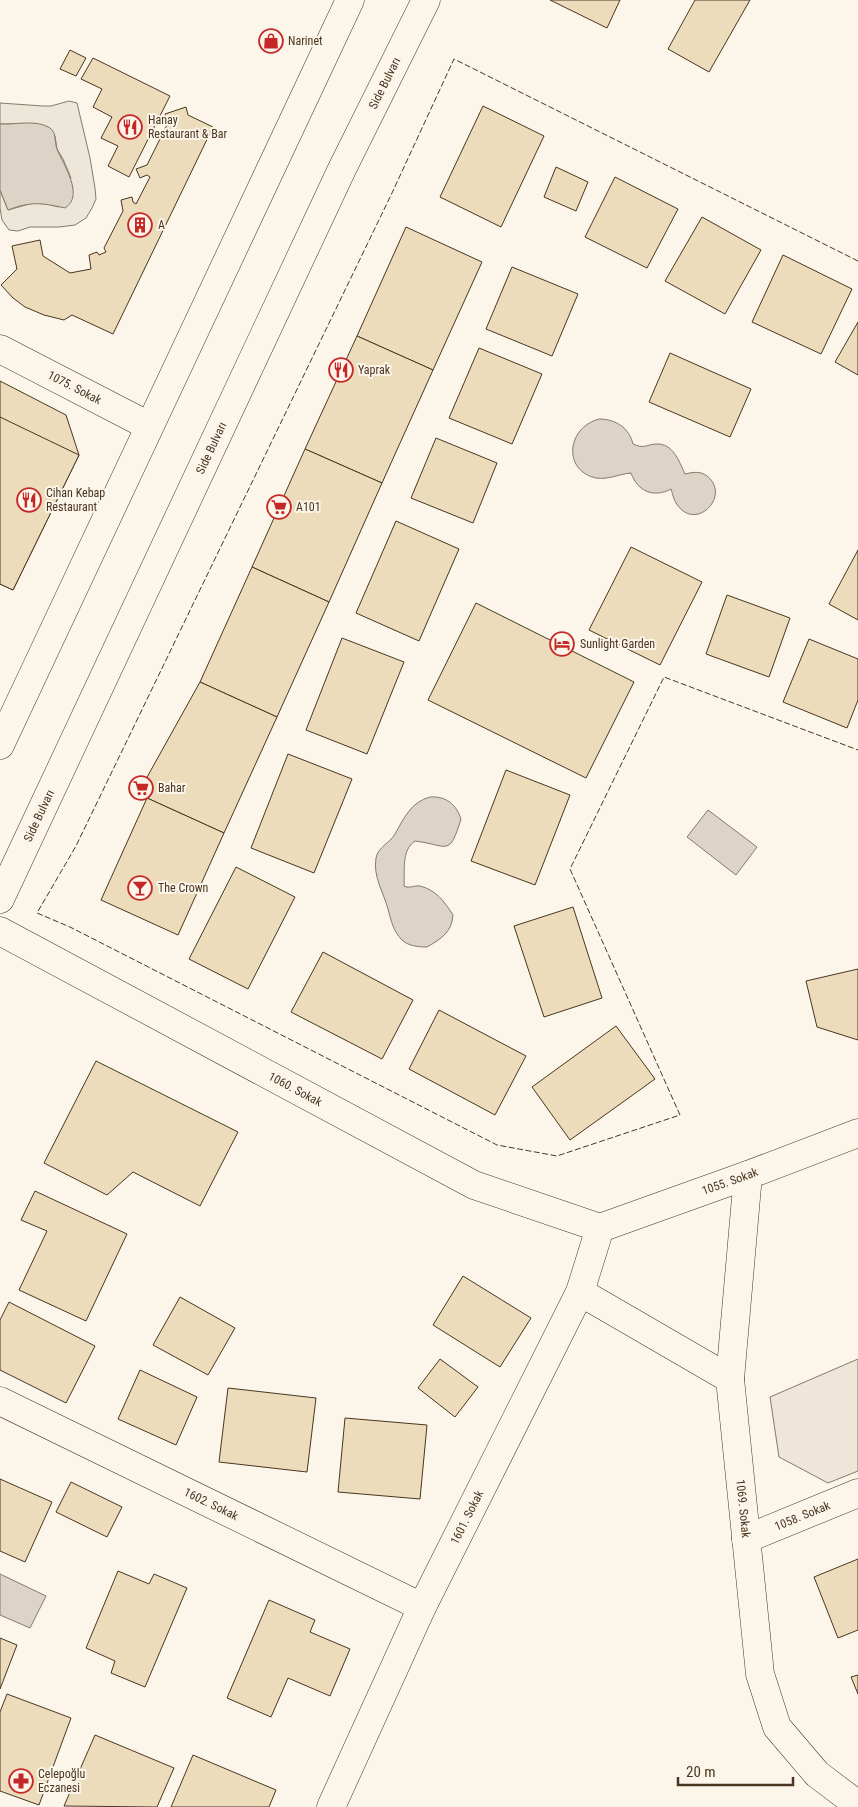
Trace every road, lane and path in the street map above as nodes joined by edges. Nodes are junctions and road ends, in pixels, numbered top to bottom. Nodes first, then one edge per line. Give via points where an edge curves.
1 (350, 0) edge
2 (426, 0) edge
3 (0, 349) edge
4 (149, 426) junction
5 (0, 745) edge
6 (0, 899) edge
7 (0, 931) edge
8 (858, 1133) edge
9 (748, 1175) junction
10 (600, 1228) junction
11 (580, 1292) junction
12 (730, 1378) junction
13 (0, 1401) edge
14 (858, 1493) edge
15 (746, 1539) junction
16 (422, 1607) junction
17 (858, 1805) edge
18 (331, 1807) edge

1 - 4 street
2 - 6 street, Side Bulvarı via 342,169
3 - 4 street, 1075. Sokak
4 - 5 street
7 - 10 street, 1060. Sokak via 474,1185
8 - 9 street, 1055. Sokak
9 - 10 street, 1055. Sokak
9 - 12 street, 1069. Sokak
10 - 11 street, 1601. Sokak
11 - 12 street
11 - 16 street, 1601. Sokak
12 - 15 street, 1069. Sokak
13 - 16 street, 1602. Sokak
14 - 15 street, 1058. Sokak
15 - 17 street, 1069. Sokak via 760,1674 777,1727 816,1774
16 - 18 street, 1601. Sokak

